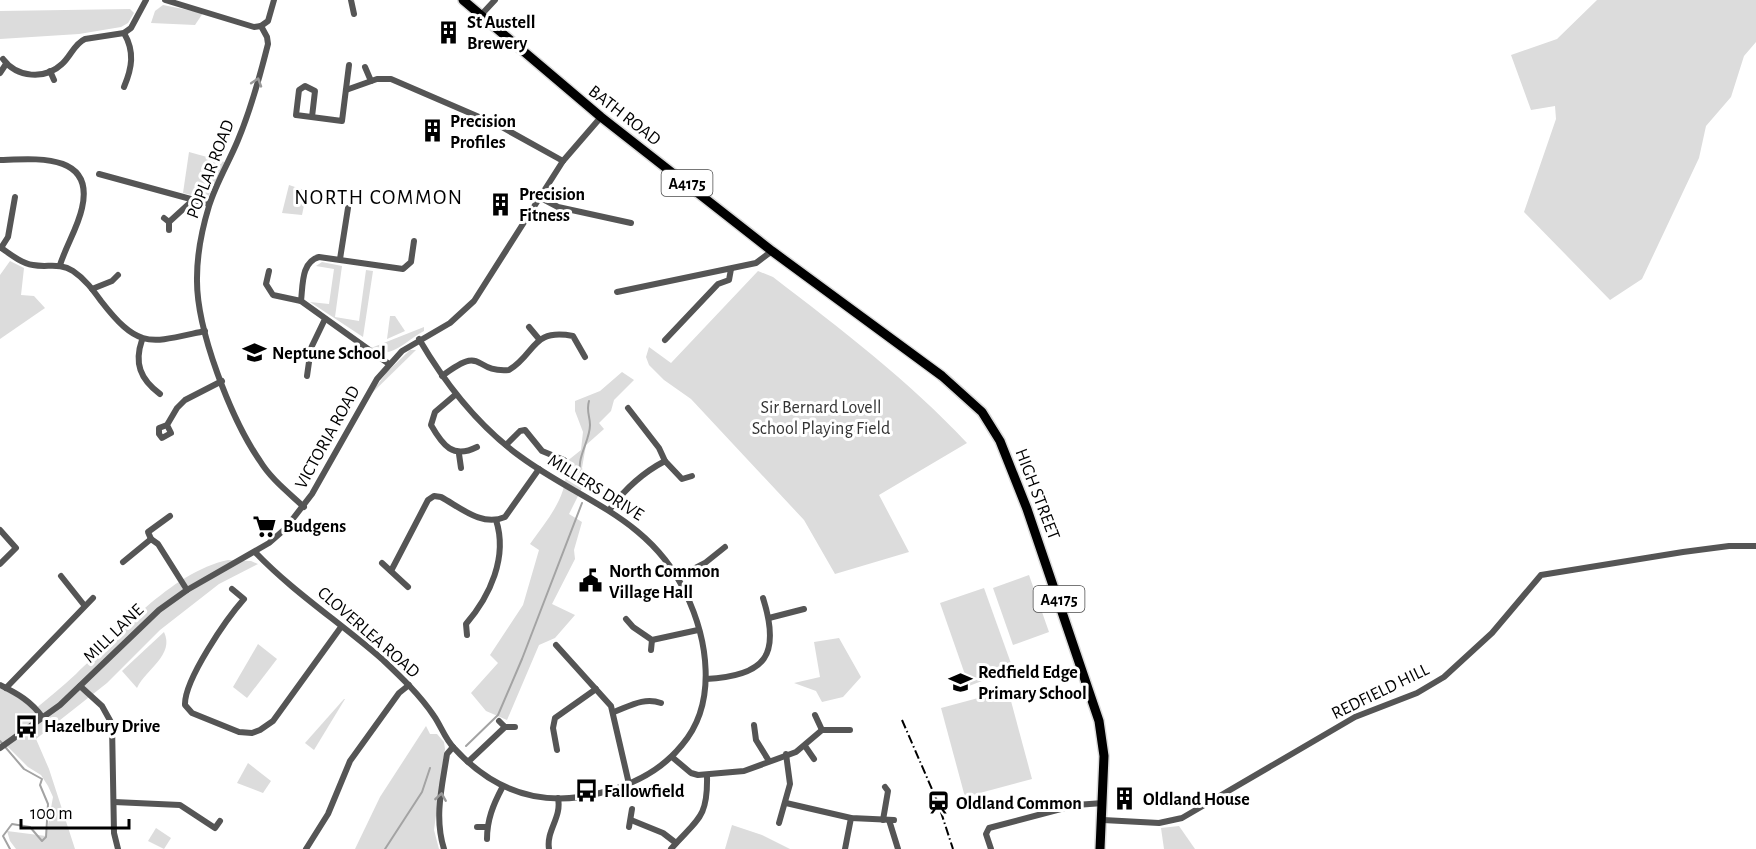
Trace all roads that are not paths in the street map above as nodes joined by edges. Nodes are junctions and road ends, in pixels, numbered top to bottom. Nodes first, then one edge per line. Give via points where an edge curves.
1 (146, 0) edge
2 (165, 0) edge
3 (274, 0) edge
4 (351, 0) edge
5 (463, 0) edge
6 (495, 0) edge
7 (354, 14) dead end
8 (481, 15) junction
9 (261, 26) junction
10 (124, 33) junction
11 (350, 65) dead end
12 (365, 67) dead end
13 (50, 71) junction
14 (0, 73) edge
15 (54, 80) dead end
16 (371, 81) junction
17 (124, 87) dead end
18 (346, 90) junction
19 (312, 117) junction
20 (601, 117) junction
21 (0, 160) edge
22 (563, 161) junction
23 (99, 174) dead end
24 (15, 197) dead end
25 (541, 198) junction
26 (192, 201) junction
27 (209, 204) junction
28 (348, 208) dead end
29 (631, 223) dead end
30 (169, 230) dead end
31 (414, 241) dead end
32 (0, 248) edge
33 (772, 251) junction
34 (340, 259) junction
35 (60, 265) junction
36 (731, 269) junction
37 (269, 271) dead end
38 (118, 275) dead end
39 (92, 289) junction
40 (617, 292) dead end
41 (301, 302) junction
42 (324, 320) junction
43 (667, 324) dead end
44 (530, 327) dead end
45 (674, 330) junction
46 (205, 331) junction
47 (419, 339) junction
48 (538, 339) junction
49 (142, 340) junction
50 (665, 340) dead end
51 (585, 357) dead end
52 (389, 364) junction
53 (307, 376) dead end
54 (442, 376) junction
55 (222, 381) junction
56 (160, 394) dead end
57 (455, 395) junction
58 (628, 408) dead end
59 (642, 412) dead end
60 (636, 417) junction
61 (167, 425) dead end
62 (506, 445) junction
63 (477, 447) dead end
64 (667, 450) dead end
65 (459, 454) junction
66 (564, 460) dead end
67 (665, 462) junction
68 (461, 468) dead end
69 (539, 469) junction
70 (692, 476) dead end
71 (304, 507) junction
72 (610, 510) junction
73 (171, 516) dead end
74 (496, 520) junction
75 (0, 530) edge
76 (151, 539) junction
77 (1756, 546) edge
78 (724, 547) dead end
79 (255, 552) junction
80 (123, 562) dead end
81 (382, 563) dead end
82 (0, 564) edge
83 (391, 571) junction
84 (61, 576) dead end
85 (678, 577) junction
86 (408, 587) dead end
87 (232, 589) dead end
88 (187, 590) junction
89 (93, 598) dead end
90 (763, 598) dead end
91 (84, 605) junction
92 (804, 609) dead end
93 (769, 618) junction
94 (626, 619) dead end
95 (342, 627) junction
96 (698, 630) junction
97 (467, 635) dead end
98 (652, 640) junction
99 (556, 645) dead end
100 (651, 650) dead end
101 (575, 654) dead end
102 (569, 660) junction
103 (706, 679) junction
104 (409, 685) junction
105 (3, 686) edge
106 (80, 686) junction
107 (596, 689) junction
108 (661, 704) dead end
109 (614, 712) junction
110 (816, 715) dead end
111 (43, 718) junction
112 (499, 721) dead end
113 (754, 725) dead end
114 (505, 727) junction
115 (515, 727) dead end
116 (822, 730) junction
117 (850, 730) dead end
118 (554, 737) junction
119 (547, 738) dead end
120 (805, 746) junction
121 (453, 747) junction
122 (0, 748) edge
123 (556, 750) dead end
124 (786, 754) junction
125 (672, 757) junction
126 (814, 759) dead end
127 (769, 761) junction
128 (468, 762) junction
129 (707, 776) junction
130 (629, 784) junction
131 (885, 787) dead end
132 (502, 788) junction
133 (558, 798) junction
134 (114, 802) junction
135 (786, 803) junction
136 (1103, 803) junction
137 (632, 809) dead end
138 (851, 818) junction
139 (888, 820) junction
140 (1103, 820) junction
141 (220, 821) dead end
142 (779, 823) dead end
143 (477, 827) dead end
144 (487, 827) junction
145 (487, 839) dead end
146 (673, 846) edge
147 (118, 849) edge
148 (306, 849) edge
149 (444, 849) edge
150 (549, 849) edge
151 (845, 849) edge
152 (898, 849) edge
153 (991, 849) edge
154 (1100, 849) edge

1 - 10 street via 131,28
2 - 9 street
3 - 9 street via 268,21
4 - 7 street
5 - 8 main road, BATH ROAD / A4175
6 - 8 street
8 - 20 main road, BATH ROAD / A4175
27 -> 9 street, POPLAR ROAD via 239,137 268,44
10 - 13 street via 85,39
10 - 17 street via 132,57
11 - 18 street
12 - 16 street
13 - 14 street via 28,75 5,62
13 - 15 street
16 - 18 street
16 - 22 street via 391,79 456,106
18 - 19 street via 342,121
19 - 19 street via 296,115 299,90 304,86 315,91
20 - 22 street, VICTORIA ROAD
20 - 33 main road, BATH ROAD / A4175
21 - 35 street via 57,160 76,174 83,196 82,208
22 - 25 street, VICTORIA ROAD
23 - 26 street
24 - 32 street via 8,237
25 - 29 street via 558,207
25 - 47 street, VICTORIA ROAD via 474,301 458,317
26 - 27 street
26 - 30 street via 166,220
27 - 46 street, POPLAR ROAD via 196,278
28 - 34 street
31 - 34 street via 411,262 403,269
32 - 35 street via 34,266
33 - 36 street via 756,263
33 - 136 main road, HIGH STREET / A4175 via 950,382 982,412 992,428 1027,509 1100,721
34 - 41 street via 320,257 307,263
35 - 39 street
36 - 40 street
36 - 45 street via 729,280 718,284
37 - 41 street via 266,284 273,295
38 - 39 street
39 - 49 street via 121,326
41 - 42 street
42 - 52 street
42 - 53 street via 311,348
43 - 45 street
44 - 48 street
45 - 50 street
46 - 49 street via 158,341
46 - 55 street, POPLAR ROAD
47 - 52 street, VICTORIA ROAD
47 - 54 street, MILLERS DRIVE
48 - 51 street via 573,336
48 - 54 street via 509,370 470,359
49 - 56 street via 137,356 139,366
52 - 71 street, VICTORIA ROAD via 365,398
54 - 57 street, MILLERS DRIVE
55 - 61 street via 185,400
55 - 71 street, POPLAR ROAD via 260,462
57 - 62 street, MILLERS DRIVE
57 - 65 street via 435,412 431,425 444,444
58 - 60 street
59 - 60 street
60 - 67 street via 659,447
62 - 66 street via 525,430 542,450
62 - 69 street, MILLERS DRIVE
63 - 65 street
64 - 67 street
65 - 68 street
67 - 70 street via 681,482
67 - 72 street via 648,470
69 - 72 street, MILLERS DRIVE
69 - 74 street via 505,517
71 - 79 street, VICTORIA ROAD via 285,529
72 - 85 street, MILLERS DRIVE via 644,536
73 - 76 street via 148,532
74 - 83 street via 484,521 434,496 424,504
74 - 97 street via 502,549 481,607 466,624
75 - 82 street via 16,548
76 - 80 street
76 - 88 street
77 - 140 street, REDFIELD HILL via 1683,552 1541,575 1468,656 1417,693 1355,717 1182,818 1159,823
78 - 85 street via 705,563
79 - 88 street, MILL LANE
79 - 95 street, CLOVERLEA ROAD
81 - 83 street
83 - 86 street
84 - 91 street
85 - 96 street, MILLERS DRIVE
87 - 95 street via 244,599 204,657 185,699 192,713 231,729 252,733 268,726
88 - 106 street, MILL LANE via 136,629
89 - 91 street
90 - 93 street
91 - 105 street
92 - 93 street
93 - 103 street via 770,649 756,668 729,678
94 - 98 street via 631,630
95 - 104 street, CLOVERLEA ROAD
96 - 98 street
96 - 103 street, MILLERS DRIVE
98 - 100 street
99 - 102 street
101 - 102 street
102 - 107 street
103 - 125 street, MILLERS DRIVE via 699,722
104 - 121 street, CLOVERLEA ROAD
104 - 148 street via 350,761 328,814
105 - 111 street via 33,704
106 - 111 street, MILL LANE
106 - 134 street via 102,706 112,724
107 - 109 street
107 - 118 street via 558,714
108 - 109 street via 642,701
109 - 130 street
110 - 116 street
111 - 122 street, MILL LANE
112 - 114 street
113 - 127 street via 756,740
114 - 115 street
114 - 128 street
116 - 117 street
116 - 120 street
118 - 119 street
118 - 123 street
120 - 124 street
120 - 126 street
121 - 128 street, MILLERS DRIVE
149 -> 121 street via 438,810 447,754
124 - 127 street
124 - 135 street via 790,784
125 - 129 street via 691,773
125 - 130 street, MILLERS DRIVE via 657,771
127 - 129 street via 744,771
128 - 132 street, MILLERS DRIVE
129 - 146 street via 708,800 701,817
130 - 133 street, MILLERS DRIVE via 589,796
131 - 139 street
132 - 133 street, MILLERS DRIVE
132 - 144 street
133 - 150 street via 558,817 548,837
134 - 141 street via 180,805 215,828
134 - 147 street
135 - 138 street
135 - 142 street
136 - 140 main road, HIGH STREET / A4175
136 - 153 street via 1076,804 989,828 986,834
137 - 146 street via 630,824 663,833
138 - 139 street
138 - 151 street
139 - 152 street
140 - 154 main road, HIGH STREET / A4175
143 - 144 street
144 - 145 street

